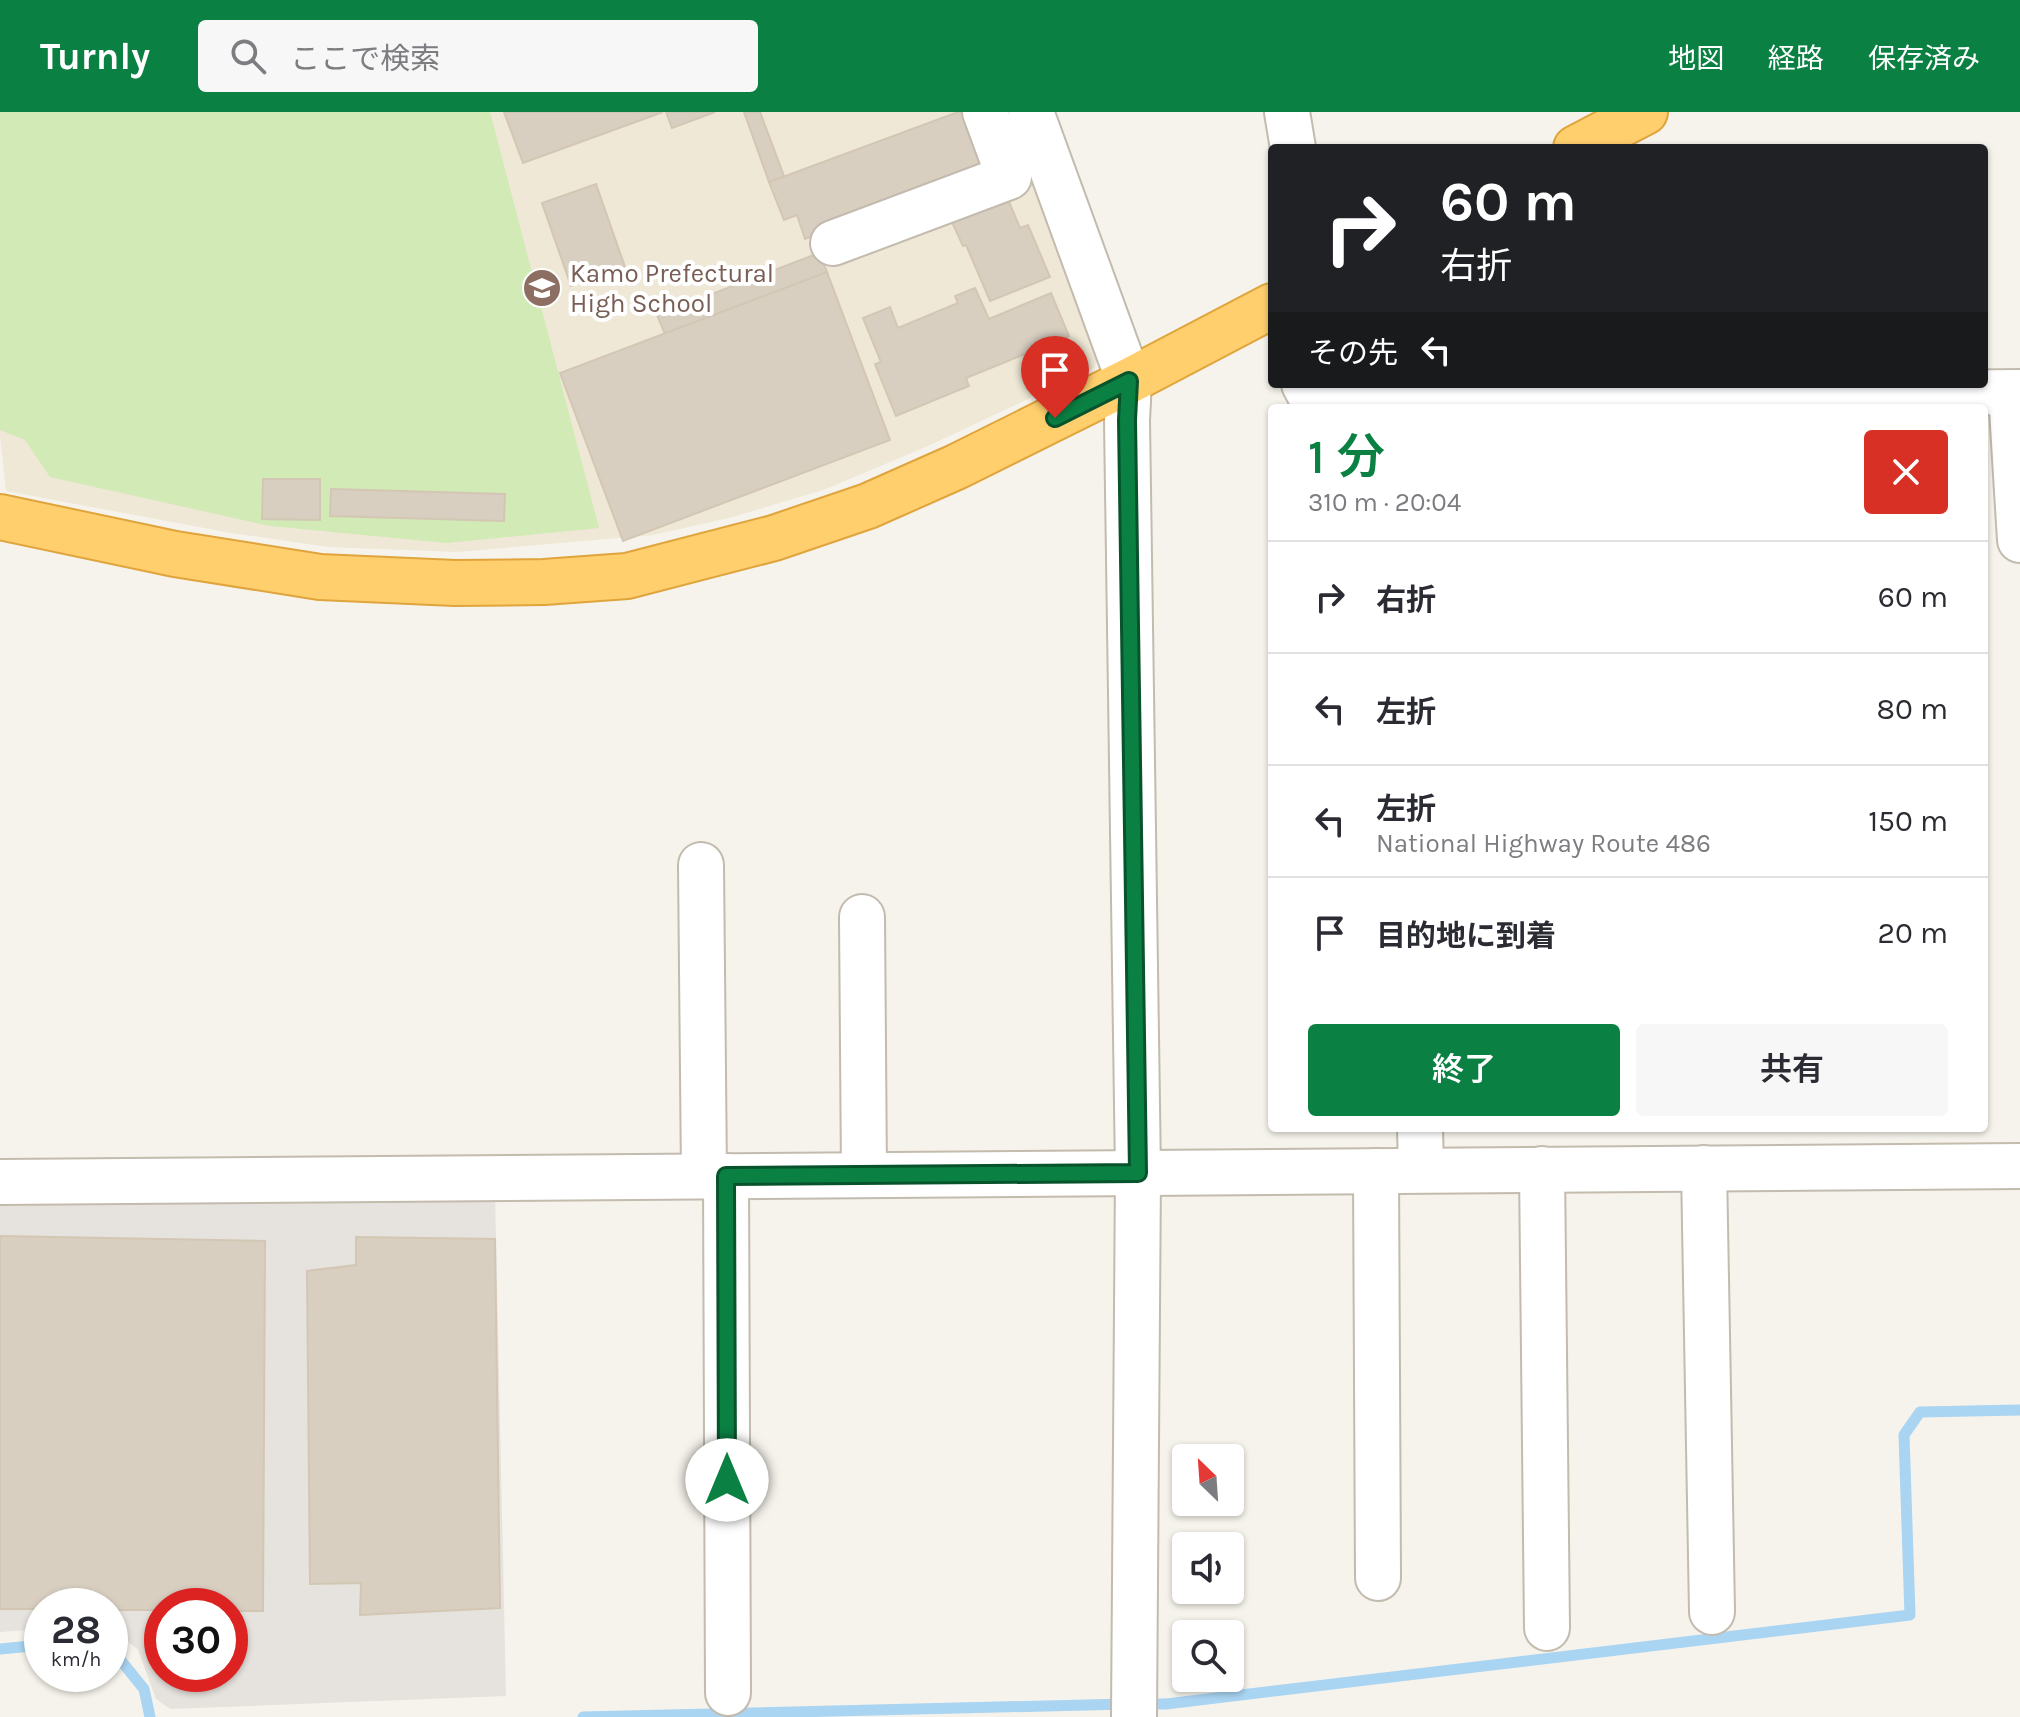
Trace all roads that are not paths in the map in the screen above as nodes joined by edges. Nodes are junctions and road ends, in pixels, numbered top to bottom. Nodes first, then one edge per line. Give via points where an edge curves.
1 (985, 112) edge
2 (1031, 112) edge
3 (1287, 112) edge
4 (1645, 112) edge
5 (1292, 144) edge
6 (1584, 144) edge
7 (833, 243) dead end
8 (1268, 315) edge
9 (1129, 381) junction
10 (1306, 388) edge
11 (2015, 392) edge
12 (1935, 400) edge
13 (0, 517) edge
14 (2020, 540) edge
15 (701, 865) dead end
16 (862, 917) dead end
17 (1421, 1149) edge
18 (2020, 1166) edge
19 (1704, 1168) junction
20 (1542, 1169) junction
21 (1376, 1171) junction
22 (1138, 1173) junction
23 (864, 1175) junction
24 (715, 1176) junction
25 (0, 1182) edge
26 (1378, 1578) dead end
27 (1712, 1612) dead end
28 (1547, 1628) dead end
29 (728, 1693) dead end
30 (1134, 1699) edge

1 - 7 street via 1009,177
2 - 9 street
3 - 5 street
4 - 6 highway
8 - 9 highway
9 - 13 highway via 868,506 774,538 627,576 455,583 320,577 175,554
9 - 22 street
10 - 12 street via 1312,399
11 - 12 street
11 - 14 street
15 - 24 street
16 - 23 street
17 - 20 street
17 - 21 street
18 - 19 street
19 - 20 street
19 - 27 street
20 - 28 street
21 - 22 street
21 - 26 street
22 - 23 street
22 - 30 street
23 - 24 street
24 - 25 street
24 - 29 street

